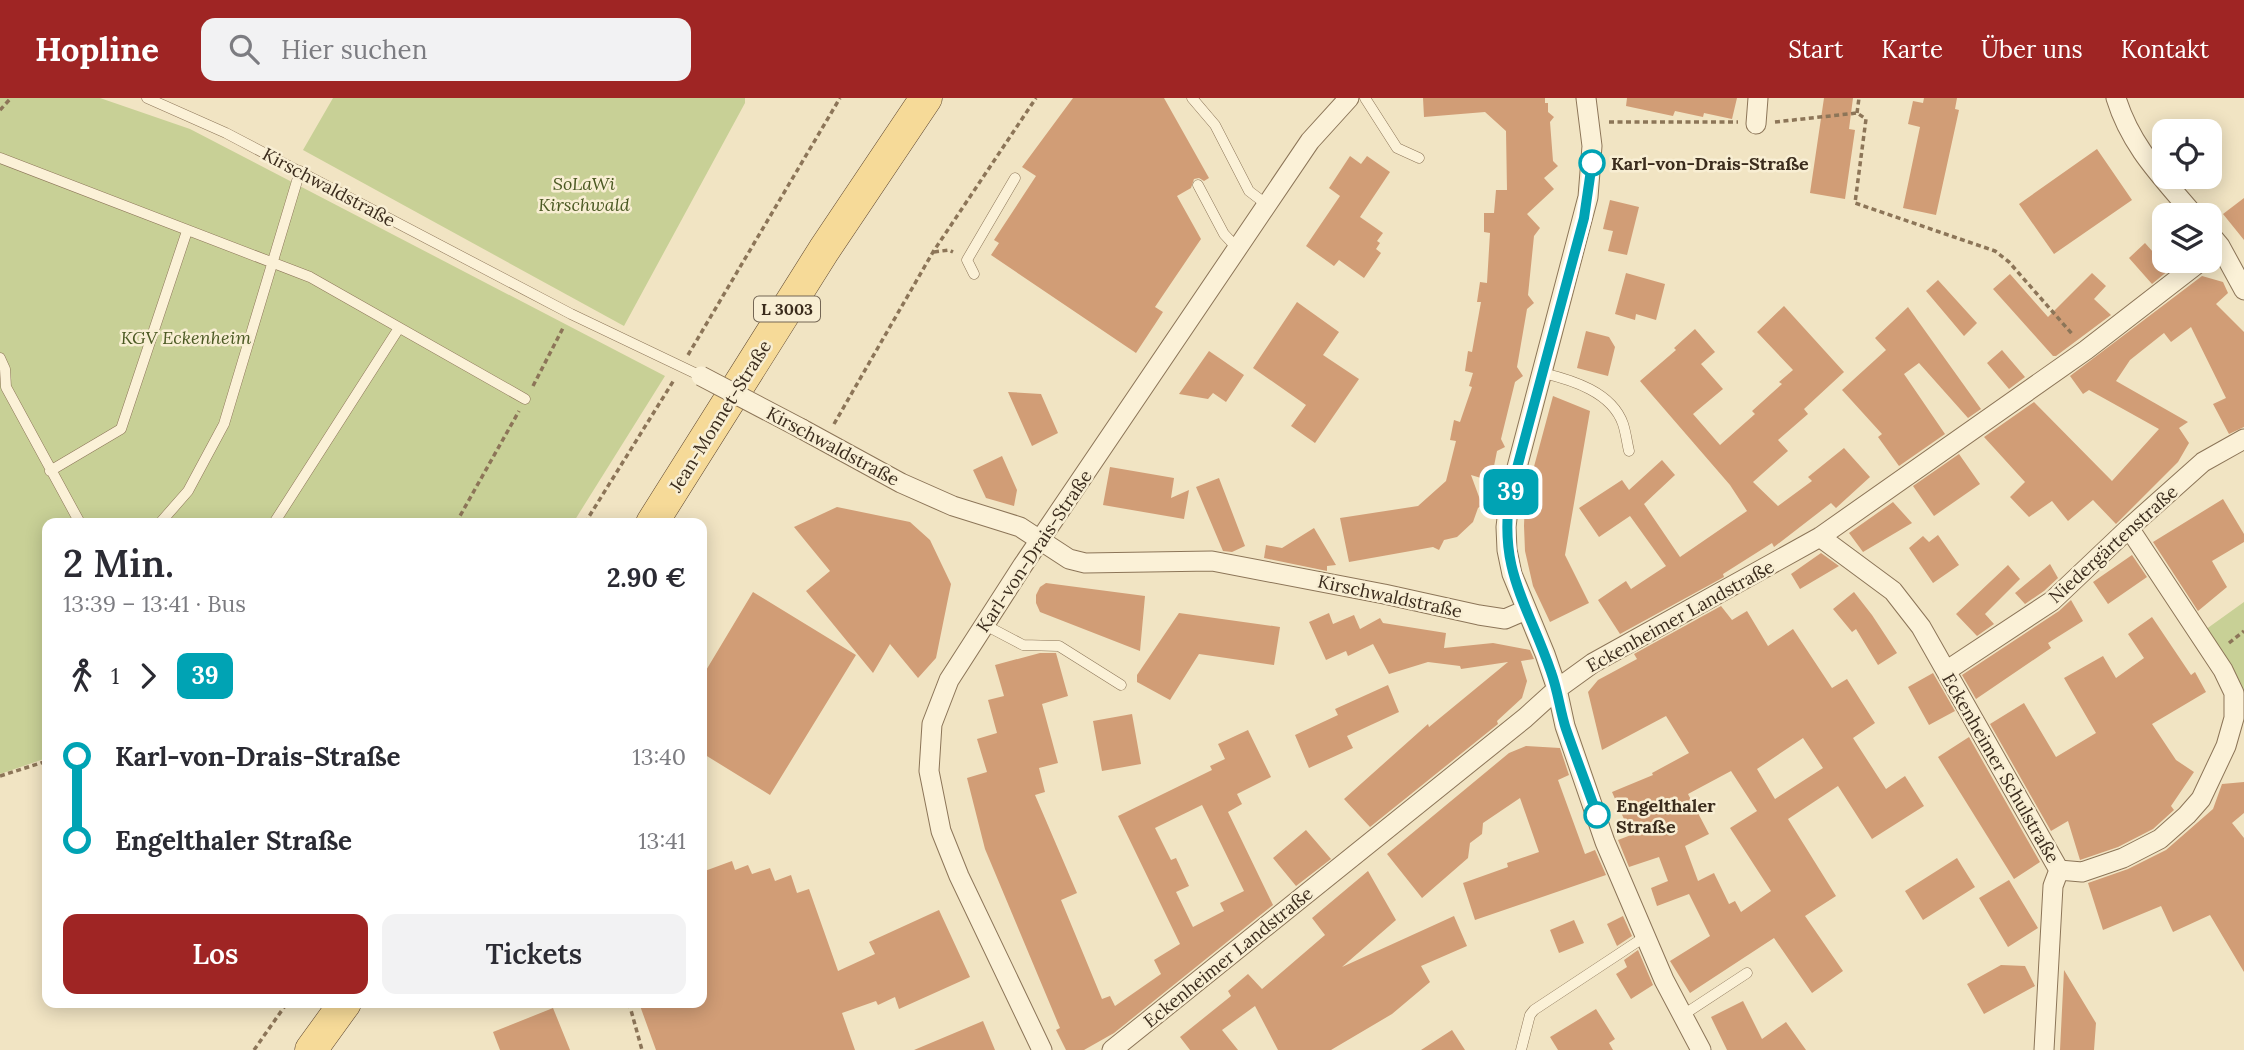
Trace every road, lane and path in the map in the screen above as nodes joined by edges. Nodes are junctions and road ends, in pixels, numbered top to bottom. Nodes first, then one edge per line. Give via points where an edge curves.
1 (11, 98) edge
2 (148, 98) edge
3 (840, 98) edge
4 (926, 98) edge
5 (1036, 98) edge
6 (1192, 98) edge
7 (1349, 98) edge
8 (1365, 98) edge
9 (1586, 98) edge
10 (1758, 98) edge
11 (1859, 98) edge
12 (2116, 98) edge
13 (0, 110) edge
14 (1857, 113) junction
15 (1590, 122) junction
16 (1756, 123) junction
17 (0, 158) edge
18 (1419, 159) dead end
19 (300, 171) junction
20 (1015, 178) dead end
21 (1198, 185) dead end
22 (2184, 203) edge
23 (1266, 204) junction
24 (187, 231) junction
25 (1237, 248) junction
26 (953, 251) dead end
27 (933, 252) junction
28 (2222, 257) edge
29 (271, 263) junction
30 (2185, 273) edge
31 (975, 274) dead end
32 (2244, 290) edge
33 (571, 314) junction
34 (399, 328) junction
35 (2086, 350) junction
36 (0, 358) edge
37 (682, 366) junction
38 (1543, 373) junction
39 (701, 376) joint
40 (526, 399) junction
41 (2244, 439) edge
42 (824, 441) junction
43 (1629, 452) dead end
44 (50, 471) junction
45 (77, 518) edge
46 (164, 518) edge
47 (277, 518) edge
48 (459, 518) edge
49 (588, 518) edge
50 (655, 518) edge
51 (2129, 527) junction
52 (1820, 537) junction
53 (1041, 540) junction
54 (1526, 610) junction
55 (985, 625) junction
56 (1945, 671) junction
57 (1121, 685) dead end
58 (1557, 689) junction
59 (42, 763) edge
60 (0, 776) edge
61 (2059, 870) junction
62 (1646, 936) junction
63 (1747, 973) dead end
64 (283, 1008) edge
65 (341, 1008) edge
66 (630, 1008) edge
67 (1683, 1015) junction
68 (1117, 1049) edge
69 (254, 1050) edge
70 (311, 1050) edge
71 (642, 1050) edge
72 (1042, 1050) edge
73 (1521, 1050) edge
74 (1701, 1050) edge
75 (2044, 1050) edge

1 - 13 path
2 - 19 lane, Kirschwaldstraße
3 - 37 path
4 - 50 main road, Jean-Monnet-Straße / L 3003
5 - 27 path
6 - 23 lane via 1215,125 1249,191
7 - 23 street, Karl-von-Drais-Straße via 1310,141
8 - 18 lane via 1397,148
9 - 15 street
10 - 16 street
11 - 14 path
12 - 22 street via 2127,132
14 - 16 path
14 - 35 path via 1866,119 1855,204 1995,251 2009,261
15 - 16 path
15 - 38 street via 1588,197
17 - 24 lane
19 - 29 lane
19 - 33 lane, Kirschwaldstraße
20 - 31 lane via 967,260
21 - 25 lane via 1224,234
23 - 25 street, Karl-von-Drais-Straße
24 - 29 lane
24 - 44 lane via 121,429
25 - 53 street, Karl-von-Drais-Straße
26 - 27 path
27 - 42 path
28 - 32 street
29 - 34 lane via 310,277
29 - 46 lane via 224,424 188,491
30 - 35 street, Eckenheimer Landstraße
33 - 37 lane, Kirschwaldstraße
33 - 40 path
34 - 40 lane
34 - 47 lane
35 - 52 street, Eckenheimer Landstraße
36 - 44 lane via 6,387
37 - 39 lane, Kirschwaldstraße
37 - 49 path
38 - 43 lane via 1603,397 1622,422
38 - 54 street via 1507,519 1512,574
39 - 42 street, Kirschwaldstraße, bridge
40 - 48 path
41 - 51 street, Niedergärtenstraße via 2203,462
42 - 53 street, Kirschwaldstraße via 901,483 953,506 1020,527
44 - 45 lane
51 - 56 street, Niedergärtenstraße via 2052,601
51 - 61 street via 2223,670 2234,693 2234,718 2214,773 2187,816 2160,839 2123,858 2082,872
52 - 56 street, Eckenheimer Schulstraße via 1893,592 1921,626
52 - 58 street, Eckenheimer Landstraße via 1593,663
53 - 54 street, Kirschwaldstraße via 1069,559 1085,563 1212,561 1479,615 1505,619
53 - 55 street, Karl-von-Drais-Straße
54 - 58 street
55 - 57 lane via 1023,645 1059,646
55 - 72 street, Karl-von-Drais-Straße via 949,680 932,724 929,771 941,831
56 - 61 street, Eckenheimer Schulstraße
58 - 62 street via 1605,842
58 - 68 street, Eckenheimer Landstraße
59 - 60 path
61 - 75 street, Eckenheimer Schulstraße via 2053,886
62 - 67 street
62 - 73 lane via 1534,1010
63 - 67 lane
64 - 69 path
65 - 70 main road
66 - 71 path
67 - 74 street

